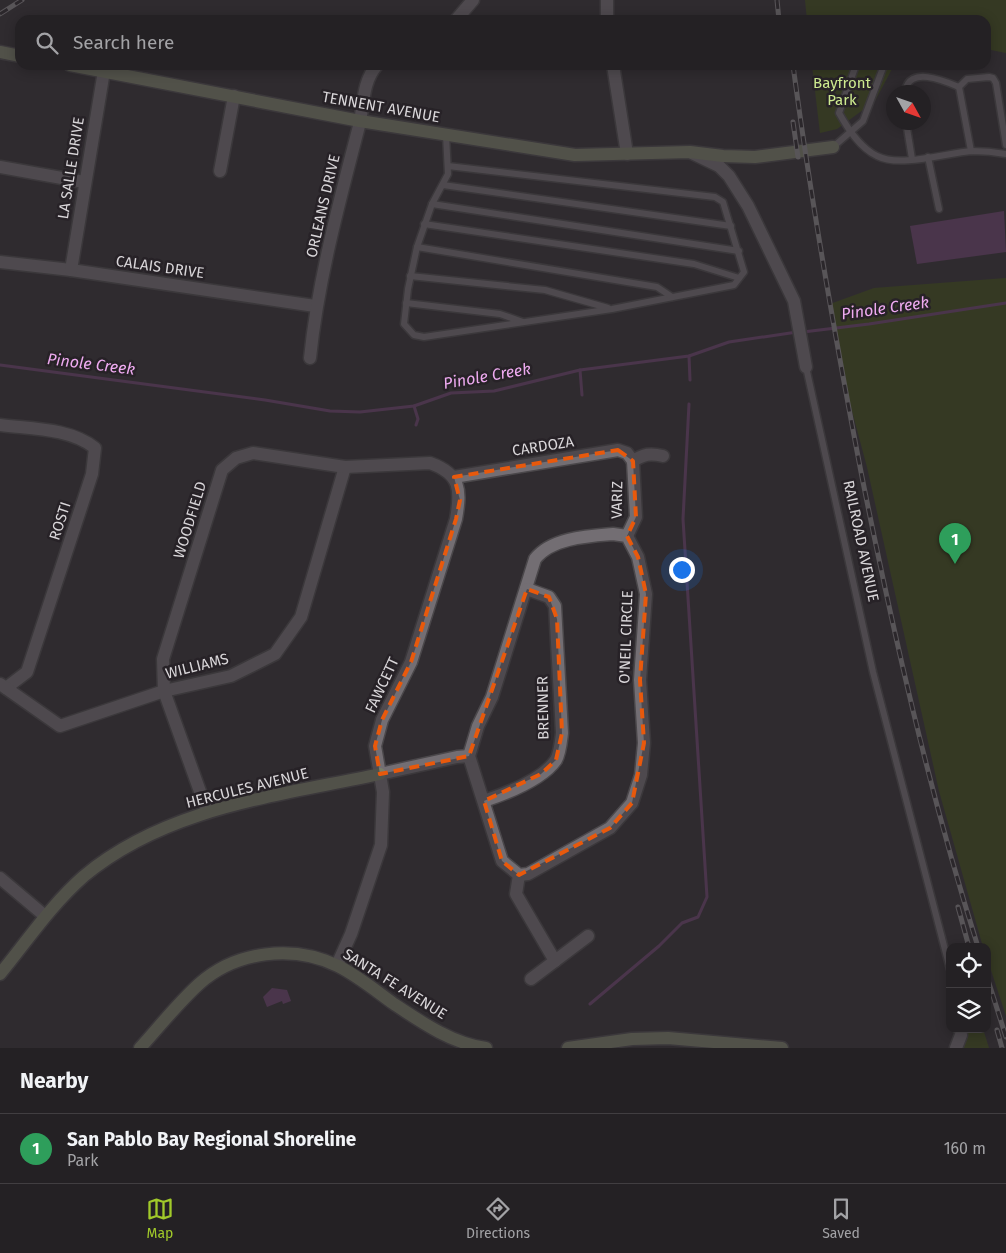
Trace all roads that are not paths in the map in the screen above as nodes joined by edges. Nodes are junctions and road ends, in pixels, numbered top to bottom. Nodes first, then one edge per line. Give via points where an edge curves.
1 (473, 0) edge
2 (607, 0) edge
3 (460, 15) edge
4 (607, 15) edge
5 (0, 52) edge
6 (15, 55) edge
7 (98, 70) edge
8 (375, 70) edge
9 (614, 70) edge
10 (854, 70) edge
11 (882, 70) edge
12 (104, 71) junction
13 (909, 85) edge
14 (959, 87) junction
15 (234, 96) junction
16 (360, 121) junction
17 (907, 130) edge
18 (850, 131) junction
19 (446, 135) junction
20 (1006, 145) edge
21 (833, 147) joint
22 (690, 152) junction
23 (971, 152) junction
24 (627, 154) junction
25 (1006, 154) edge
26 (928, 157) junction
27 (912, 159) junction
28 (448, 166) junction
29 (0, 167) edge
30 (220, 171) dead end
31 (84, 182) junction
32 (443, 184) junction
33 (432, 204) junction
34 (939, 209) dead end
35 (424, 224) junction
36 (731, 226) junction
37 (417, 247) junction
38 (739, 251) junction
39 (0, 262) edge
40 (71, 270) junction
41 (410, 276) junction
42 (739, 278) junction
43 (672, 297) junction
44 (406, 303) junction
45 (315, 306) junction
46 (612, 309) junction
47 (526, 322) junction
48 (310, 358) dead end
49 (806, 367) joint
50 (0, 425) edge
51 (663, 456) dead end
52 (633, 461) junction
53 (345, 467) junction
54 (454, 477) junction
55 (627, 536) junction
56 (527, 588) junction
57 (3, 686) edge
58 (164, 692) junction
59 (469, 756) junction
60 (380, 774) junction
61 (484, 802) junction
62 (207, 811) junction
63 (518, 875) junction
64 (0, 878) edge
65 (45, 916) junction
66 (588, 936) dead end
67 (946, 954) edge
68 (555, 961) junction
69 (337, 965) junction
70 (0, 974) edge
71 (531, 979) dead end
72 (960, 1038) edge
73 (650, 1043) edge
74 (713, 1045) edge
75 (592, 1046) edge
76 (477, 1047) edge
77 (140, 1048) edge
78 (568, 1048) edge
79 (780, 1048) edge
80 (956, 1048) edge

1 - 3 street
2 - 4 street
5 - 6 street
7 - 12 street, TENNENT AVENUE
8 - 16 street, ORLEANS DRIVE via 366,86
9 - 24 street
10 - 18 lane via 839,113
11 - 18 lane via 863,121
12 - 15 street, TENNENT AVENUE
12 - 31 street, LA SALLE DRIVE
13 - 14 lane via 915,78 936,77
14 - 20 lane via 967,79 993,78
14 - 23 lane
15 - 16 street, TENNENT AVENUE
15 - 30 street
16 - 19 street, TENNENT AVENUE
16 - 45 street, ORLEANS DRIVE
17 - 27 lane
18 - 21 lane
18 - 27 lane via 878,157
19 - 24 street, TENNENT AVENUE via 575,155
19 - 28 lane
21 - 22 street, TENNENT AVENUE via 755,157
22 - 24 street, TENNENT AVENUE
22 - 49 street, RAILROAD AVENUE via 719,166 748,206 794,301
23 - 25 lane
23 - 26 lane
26 - 27 lane
26 - 34 lane
28 - 32 lane
28 - 36 lane via 715,197 723,202
29 - 31 street
31 - 40 street, LA SALLE DRIVE
32 - 33 lane
32 - 36 lane
33 - 35 lane
33 - 38 lane
35 - 37 lane
35 - 42 lane via 694,264
36 - 38 lane
37 - 41 lane
37 - 43 lane via 657,287
38 - 42 lane via 744,272
39 - 40 street, CALAIS DRIVE
40 - 45 street, CALAIS DRIVE
41 - 44 lane
41 - 46 lane via 545,290
42 - 43 lane via 734,285
43 - 46 lane
44 - 47 lane via 500,314
44 - 47 lane via 404,324 414,335 424,337
45 - 48 street, ORLEANS DRIVE
46 - 47 lane
49 - 67 lane, RAILROAD AVENUE via 873,672
50 - 57 street, ROSTI via 67,434 85,440 95,448 92,474 27,672
51 - 52 street via 652,453
52 - 54 street, CARDOZA via 627,453 618,450
52 - 55 street, VARIZ via 636,517
53 - 54 street, WOODFIELD via 430,463
53 - 58 street, WILLIAMS via 300,617 275,654 231,676
53 - 58 street, WOODFIELD via 254,453 236,458 222,470 163,659
54 - 60 street, FAWCETT via 460,500 456,519 411,662 382,720 375,746
55 - 56 street via 601,535 542,550 535,559
55 - 63 street, O'NEIL CIRCLE via 638,557 646,594 640,680 644,743 641,775 632,803 610,828 528,874
56 - 59 street
56 - 61 street, BRENNER via 549,597 555,606 560,746 556,760 541,774 508,793
57 - 58 street, WILLIAMS via 60,726
58 - 62 street, WOODFIELD
59 - 60 street, HERCULES AVENUE
59 - 61 street
60 - 62 street, HERCULES AVENUE
60 - 69 street, FAWCETT via 383,792 381,845
61 - 63 street via 502,862
62 - 65 street, HERCULES AVENUE via 152,832 102,863 84,876
63 - 68 street via 516,894
64 - 65 street
65 - 70 street, HERCULES AVENUE
66 - 68 street
68 - 71 street
69 - 76 street, SANTA FE AVENUE via 412,1016
69 - 77 street, SANTA FE AVENUE via 288,953 264,954 230,964 199,984
72 - 80 street
73 - 74 street
73 - 75 street
74 - 79 street
75 - 78 street

